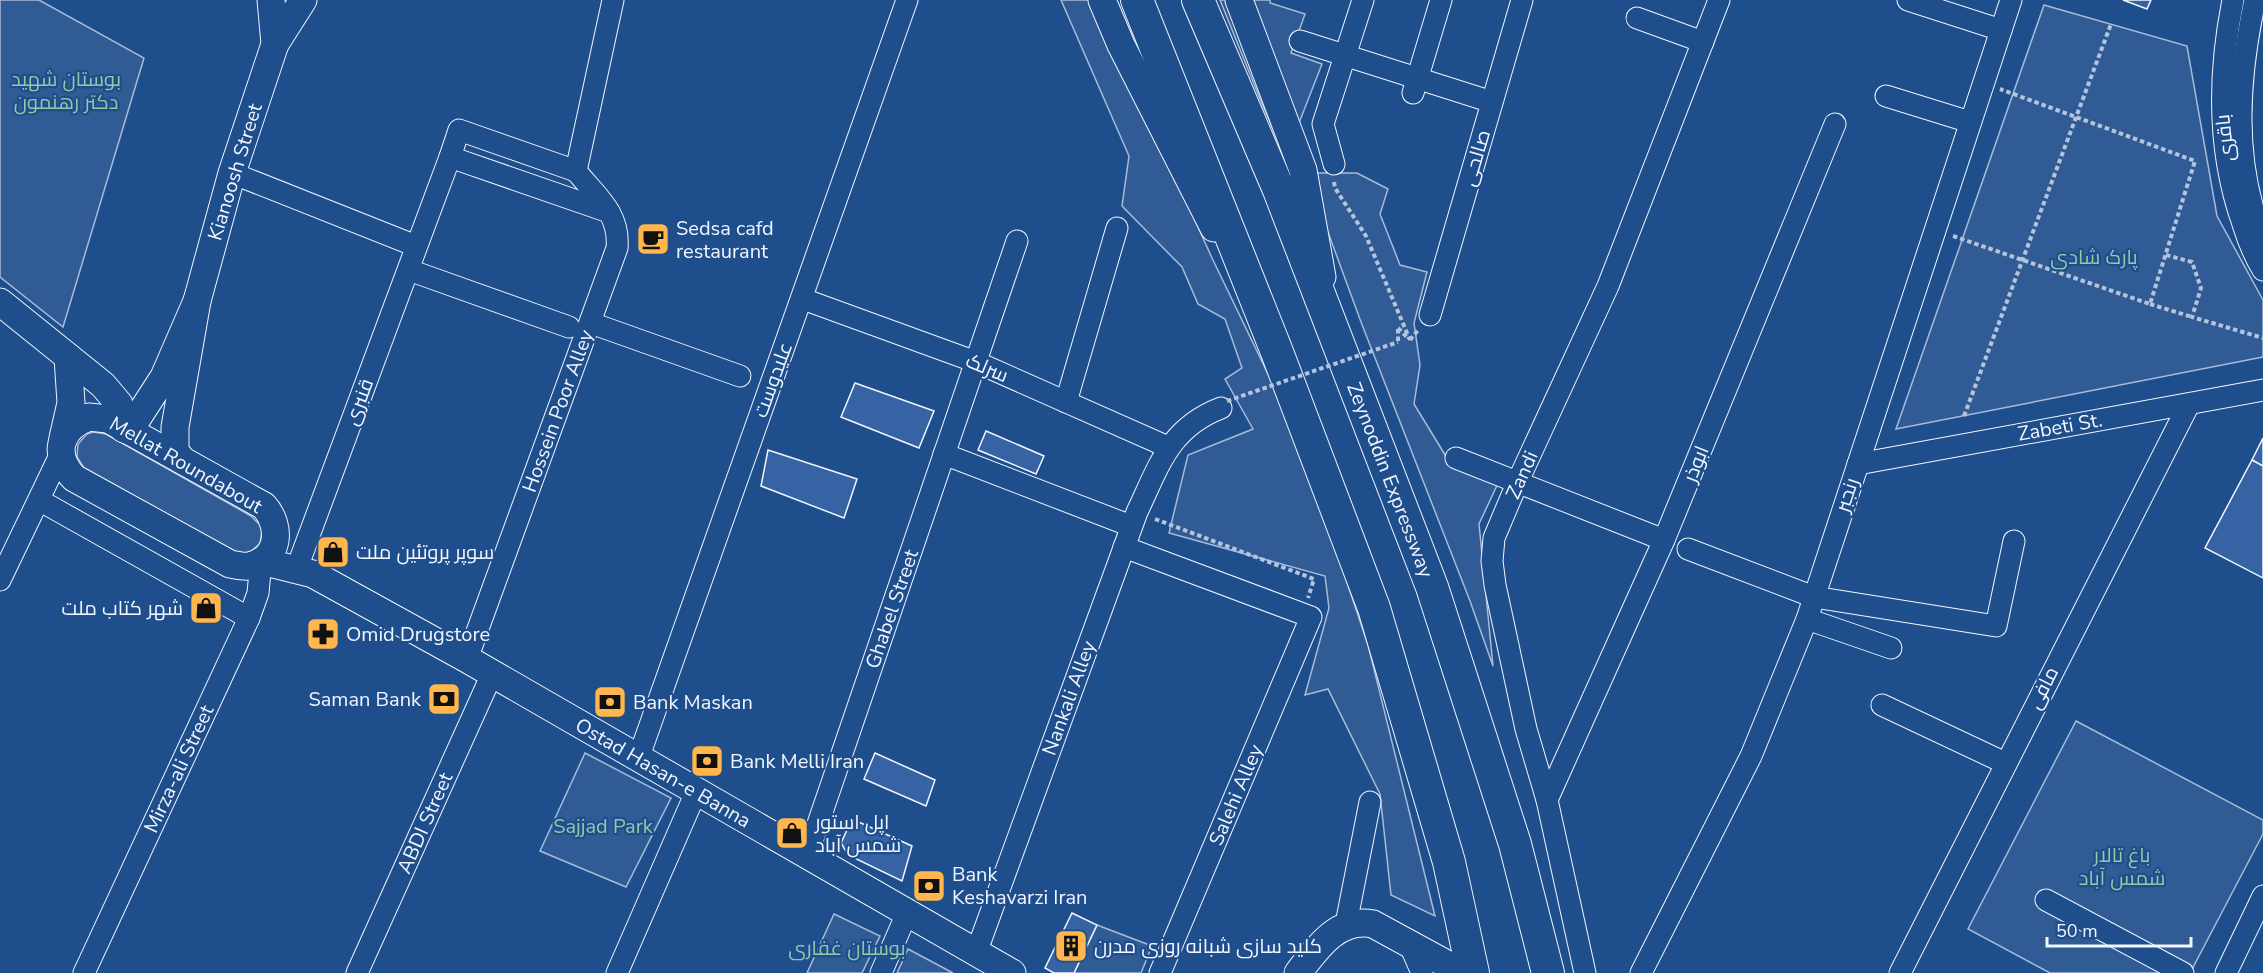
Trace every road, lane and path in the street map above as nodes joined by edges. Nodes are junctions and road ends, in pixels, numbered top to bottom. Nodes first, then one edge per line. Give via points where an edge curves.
1 (271, 0) edge
2 (303, 0) edge
3 (613, 0) edge
4 (907, 0) edge
5 (1102, 0) edge
6 (1137, 0) edge
7 (1198, 0) edge
8 (1239, 0) edge
9 (1363, 0) edge
10 (1441, 0) edge
11 (1522, 0) edge
12 (1719, 0) edge
13 (1908, 0) edge
14 (2011, 0) edge
15 (2233, 0) edge
16 (2255, 0) edge
17 (1637, 18) dead end
18 (2111, 24) dead end
19 (2001, 30) junction
20 (1300, 41) dead end
21 (1703, 42) junction
22 (275, 44) junction
23 (1345, 56) junction
24 (1983, 83) junction
25 (1415, 86) junction
26 (1887, 96) dead end
27 (1492, 102) junction
28 (2076, 117) junction
29 (1970, 122) junction
30 (1835, 124) dead end
31 (450, 157) junction
32 (1334, 165) joint
33 (576, 171) junction
34 (232, 173) junction
35 (610, 213) junction
36 (1117, 228) dead end
37 (1935, 230) junction
38 (2263, 238) edge
39 (1017, 241) dead end
40 (416, 246) junction
41 (2166, 255) junction
42 (2022, 260) junction
43 (409, 270) junction
44 (2263, 270) edge
45 (802, 299) junction
46 (197, 301) junction
47 (0, 302) edge
48 (2150, 304) junction
49 (1430, 315) dead end
50 (2192, 317) junction
51 (591, 323) junction
52 (569, 327) dead end
53 (1331, 329) junction
54 (2263, 338) edge
55 (1277, 352) junction
56 (68, 357) junction
57 (976, 362) junction
58 (740, 376) dead end
59 (2263, 390) edge
60 (1066, 402) junction
61 (2189, 404) junction
62 (1224, 405) joint
63 (1964, 416) dead end
64 (127, 430) junction
65 (1168, 447) junction
66 (61, 448) junction
67 (944, 454) junction
68 (1456, 458) dead end
69 (182, 460) junction
70 (1858, 464) junction
71 (1518, 481) junction
72 (39, 500) junction
73 (272, 517) junction
74 (1134, 519) junction
75 (1664, 540) junction
76 (2014, 541) dead end
77 (1124, 547) junction
78 (1688, 549) dead end
79 (261, 561) junction
80 (307, 565) junction
81 (0, 580) edge
82 (1814, 597) junction
83 (1302, 612) junction
84 (249, 618) junction
85 (1806, 620) junction
86 (1891, 648) dead end
87 (467, 659) junction
88 (492, 674) junction
89 (1882, 705) dead end
90 (638, 759) junction
91 (2005, 763) junction
92 (696, 792) junction
93 (1547, 800) junction
94 (1370, 802) dead end
95 (807, 856) junction
96 (2263, 896) edge
97 (2046, 900) dead end
98 (907, 913) junction
99 (1346, 924) junction
100 (1409, 943) junction
101 (976, 953) junction
102 (84, 973) edge
103 (357, 973) edge
104 (617, 973) edge
105 (881, 973) edge
106 (1012, 973) edge
107 (1160, 973) edge
108 (1298, 973) edge
109 (1422, 973) edge
110 (1463, 973) edge
111 (1473, 973) edge
112 (1548, 973) edge
113 (1585, 973) edge
114 (1641, 973) edge
115 (1900, 973) edge
116 (2183, 973) edge
117 (2226, 973) edge

1 - 22 main road
2 - 22 main road
3 - 33 street
4 - 45 street, علیدوست
5 - 55 main road via 1121,45
6 - 55 highway
7 - 53 highway, Zeynoddin Expressway via 1279,190
8 - 53 main road via 1303,170
9 - 23 street
10 - 25 street
11 - 27 street, صالحی
12 - 21 street, Zandi
13 - 19 street
14 - 19 street, رنجبر
15 - 44 street, باقری via 2224,56 2222,135 2240,215
16 - 38 street, باقری via 2241,74 2240,113 2248,185
17 - 21 street
18 - 28 path
19 - 24 street, رنجبر
20 - 23 street
21 - 71 street, Zandi via 1608,286
22 - 34 main road, Kianoosh Street
23 - 25 street
23 - 32 street via 1323,124
24 - 28 path
24 - 29 street, رنجبر
25 - 27 street
26 - 29 street
27 - 49 street, صالحی
28 - 41 path via 2195,161
28 - 42 path
29 - 37 street, رنجبر
30 - 75 street, ابوذر
31 - 33 street, قنبری via 459,130
31 - 35 street
31 - 40 street, قنبری
32 - 62 path, bridge via 1335,188 1366,236 1410,340 1398,328 1398,342
33 - 35 street, Hossein Poor Alley
34 - 40 street
34 - 46 main road, Kianoosh Street
35 - 51 street, Hossein Poor Alley via 616,222 617,248
36 - 60 street
37 - 42 path
37 - 70 street, رنجبر
39 - 57 street, Ghabel Street
40 - 43 street, قنبری
41 - 48 path
41 - 50 path via 2192,262 2201,288
42 - 48 path
42 - 63 path
43 - 52 street
43 - 80 street, قنبری
45 - 57 street, سرلک
45 - 90 street, علیدوست
46 - 64 main road, Kianoosh Street via 165,377
46 - 69 main road, Kianoosh Street via 175,427 175,451
47 - 56 main road
48 - 50 path
50 - 54 path
51 - 58 street
51 - 87 street, Hossein Poor Alley
53 - 112 highway, Zeynoddin Expressway via 1432,587 1515,844
55 - 111 highway via 1374,608 1449,862
56 - 64 main road via 115,399
56 - 66 main road via 72,403
57 - 60 street, سرلک
57 - 67 street, Ghabel Street
59 - 61 street, Zabeti St.
60 - 65 street, سرلک
61 - 70 street, Zabeti St.
61 - 91 street, مافی
62 - 65 street via 1201,416
64 - 66 main road, Mellat Roundabout via 108,419 89,417 72,426
64 - 69 main road, Mellat Roundabout
65 - 74 street, Nankali Alley
66 - 72 street
66 - 79 main road via 67,471 74,478 230,564 248,567
67 - 74 street
67 - 95 street, Ghabel Street
68 - 71 street
69 - 73 main road, Mellat Roundabout via 264,506
70 - 82 street, رنجبر
71 - 75 street
71 - 93 street, Zandi via 1494,538 1492,561 1526,729
72 - 81 street
72 - 84 street
73 - 79 main road, Mellat Roundabout via 275,541
73 - 80 main road, Ostad Hasan-e Banna
74 - 77 street, Nankali Alley
74 - 83 path via 1314,579
75 - 93 street, ابوذر
76 - 82 street via 1996,626
77 - 83 street
77 - 101 street, Nankali Alley
78 - 82 street
79 - 80 main road, Ostad Hasan-e Banna
79 - 84 street, Mirza-ali Street via 258,593
80 - 87 main road, Ostad Hasan-e Banna
82 - 85 street, رنجبر
83 - 107 street via 1311,620
84 - 102 street, Mirza-ali Street
85 - 86 street
85 - 114 street, رنجبر via 1751,756
87 - 88 main road, Ostad Hasan-e Banna
88 - 90 main road, Ostad Hasan-e Banna
88 - 103 street, ABDI Street
89 - 91 street
90 - 92 main road, Ostad Hasan-e Banna
91 - 115 street, مافی
92 - 95 main road, Ostad Hasan-e Banna
92 - 104 street
93 - 113 street, Zandi
94 - 99 street
95 - 98 main road, Ostad Hasan-e Banna
96 - 117 street
97 - 116 street
98 - 101 main road, Ostad Hasan-e Banna
98 - 105 street
99 - 100 main road via 1373,924
99 - 108 main road
100 - 109 street
100 - 110 main road
101 - 106 main road, Ostad Hasan-e Banna

